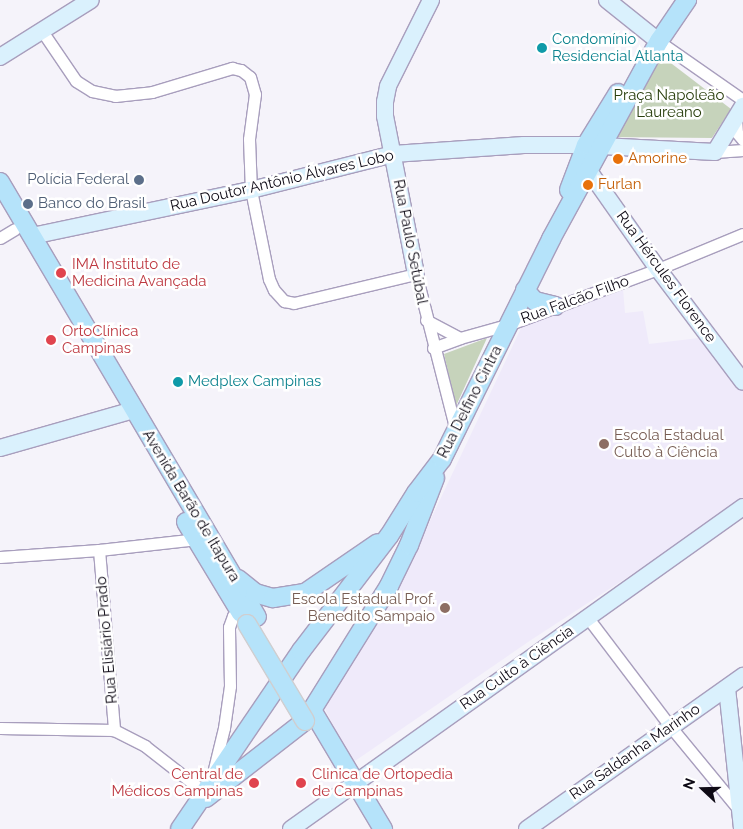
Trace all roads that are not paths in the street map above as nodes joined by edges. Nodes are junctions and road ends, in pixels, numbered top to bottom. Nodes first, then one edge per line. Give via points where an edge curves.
1 (91, 0) edge
2 (431, 0) edge
3 (607, 0) edge
4 (687, 0) edge
5 (42, 31) junction
6 (655, 39) junction
7 (0, 57) edge
8 (743, 100) edge
9 (740, 112) edge
10 (743, 140) edge
11 (594, 145) junction
12 (743, 150) edge
13 (715, 152) junction
14 (393, 154) junction
15 (589, 171) junction
16 (0, 182) edge
17 (251, 190) junction
18 (0, 205) edge
19 (7, 233) edge
20 (743, 234) edge
21 (32, 236) junction
22 (550, 239) junction
23 (658, 269) junction
24 (416, 274) junction
25 (525, 290) junction
26 (554, 306) junction
27 (426, 320) junction
28 (510, 324) junction
29 (460, 338) junction
30 (434, 348) junction
31 (743, 382) edge
32 (128, 412) junction
33 (457, 432) junction
34 (0, 448) edge
35 (442, 459) junction
36 (743, 507) edge
37 (394, 529) junction
38 (415, 530) junction
39 (197, 539) junction
40 (99, 550) junction
41 (0, 557) edge
42 (232, 572) junction
43 (248, 617) junction
44 (588, 618) junction
45 (743, 676) edge
46 (735, 687) edge
47 (308, 715) junction
48 (670, 726) junction
49 (0, 728) edge
50 (114, 730) junction
51 (352, 785) junction
52 (208, 786) junction
53 (194, 808) junction
54 (740, 811) junction
55 (180, 829) edge
56 (291, 829) edge
57 (371, 829) edge
58 (383, 829) edge
59 (527, 829) edge
60 (742, 829) edge

1 - 5 street
2 - 14 street, Rua Paulo Setúbal via 388,86 385,116
3 - 6 street
4 - 6 main road, Rua Delfino Cintra
5 - 7 street
5 - 17 street via 76,81 92,92 114,96 152,92 232,68 241,70 250,77 255,94 249,139
6 - 8 street
6 - 11 main road, Rua Delfino Cintra
9 - 10 street via 737,134
9 - 13 street
11 - 13 street, Rua Doutor Antônio Álvares Lobo
11 - 14 street, Rua Doutor Antônio Álvares Lobo via 524,145
11 - 15 main road, Rua Delfino Cintra
11 - 22 main road
12 - 13 street, Rua Doutor Antônio Álvares Lobo
14 - 17 street, Rua Doutor Antônio Álvares Lobo
14 - 24 street, Rua Paulo Setúbal
15 - 22 main road, Rua Delfino Cintra
15 - 23 street, Rua Hércules Florence
16 - 21 main road, Avenida Barão de Itapura
17 - 21 street, Rua Doutor Antônio Álvares Lobo
17 - 24 street via 269,280 278,297 284,301 294,303
18 - 19 main road, Avenida Barão de Itapura
19 - 32 main road, Avenida Barão de Itapura
20 - 23 street, Rua Falcão Filho
21 - 32 main road, Avenida Barão de Itapura
22 - 25 main road, Rua Delfino Cintra
23 - 26 street, Rua Falcão Filho
23 - 31 street, Rua Hércules Florence
24 - 27 street, Rua Paulo Setúbal
25 - 26 main road via 535,301
25 - 28 main road, Rua Delfino Cintra
26 - 28 street, Rua Falcão Filho
27 - 29 street
27 - 30 street, Rua Paulo Setúbal
28 - 29 street, Rua Falcão Filho
28 - 33 main road, Rua Delfino Cintra
29 - 30 street, Rua Falcão Filho
30 - 33 street, Rua Paulo Setúbal
32 - 34 street
32 - 39 main road, Avenida Barão de Itapura
32 - 42 main road, Avenida Barão de Itapura
33 - 35 main road, Rua Delfino Cintra
35 - 37 main road, Rua Delfino Cintra
35 - 38 main road
36 - 44 street, Rua Culto à Ciência
37 - 38 main road via 411,525
37 - 42 main road via 304,594 273,598 255,593
37 - 52 main road, Rua Delfino Cintra via 301,651
38 - 47 main road via 389,586
39 - 40 street
39 - 43 main road, Avenida Barão de Itapura
40 - 41 street
40 - 50 street, Rua Elisiário Prado
42 - 43 main road, Avenida Barão de Itapura
43 - 47 main road, Avenida Barão de Itapura
43 - 52 street via 233,616 229,627 230,686 224,728
44 - 48 street
44 - 51 street, Rua Culto à Ciência
45 - 46 street, Rua Saldanha Marinho
46 - 48 street, Rua Saldanha Marinho
46 - 54 street
47 - 51 main road, Avenida Barão de Itapura
47 - 53 main road
48 - 54 street
48 - 59 street, Rua Saldanha Marinho
49 - 50 street
50 - 52 street
51 - 56 street, Rua Culto à Ciência
51 - 57 main road, Avenida Barão de Itapura
51 - 58 main road, Avenida Barão de Itapura
52 - 53 main road, Rua Delfino Cintra
53 - 55 main road, Rua Delfino Cintra
54 - 60 street

